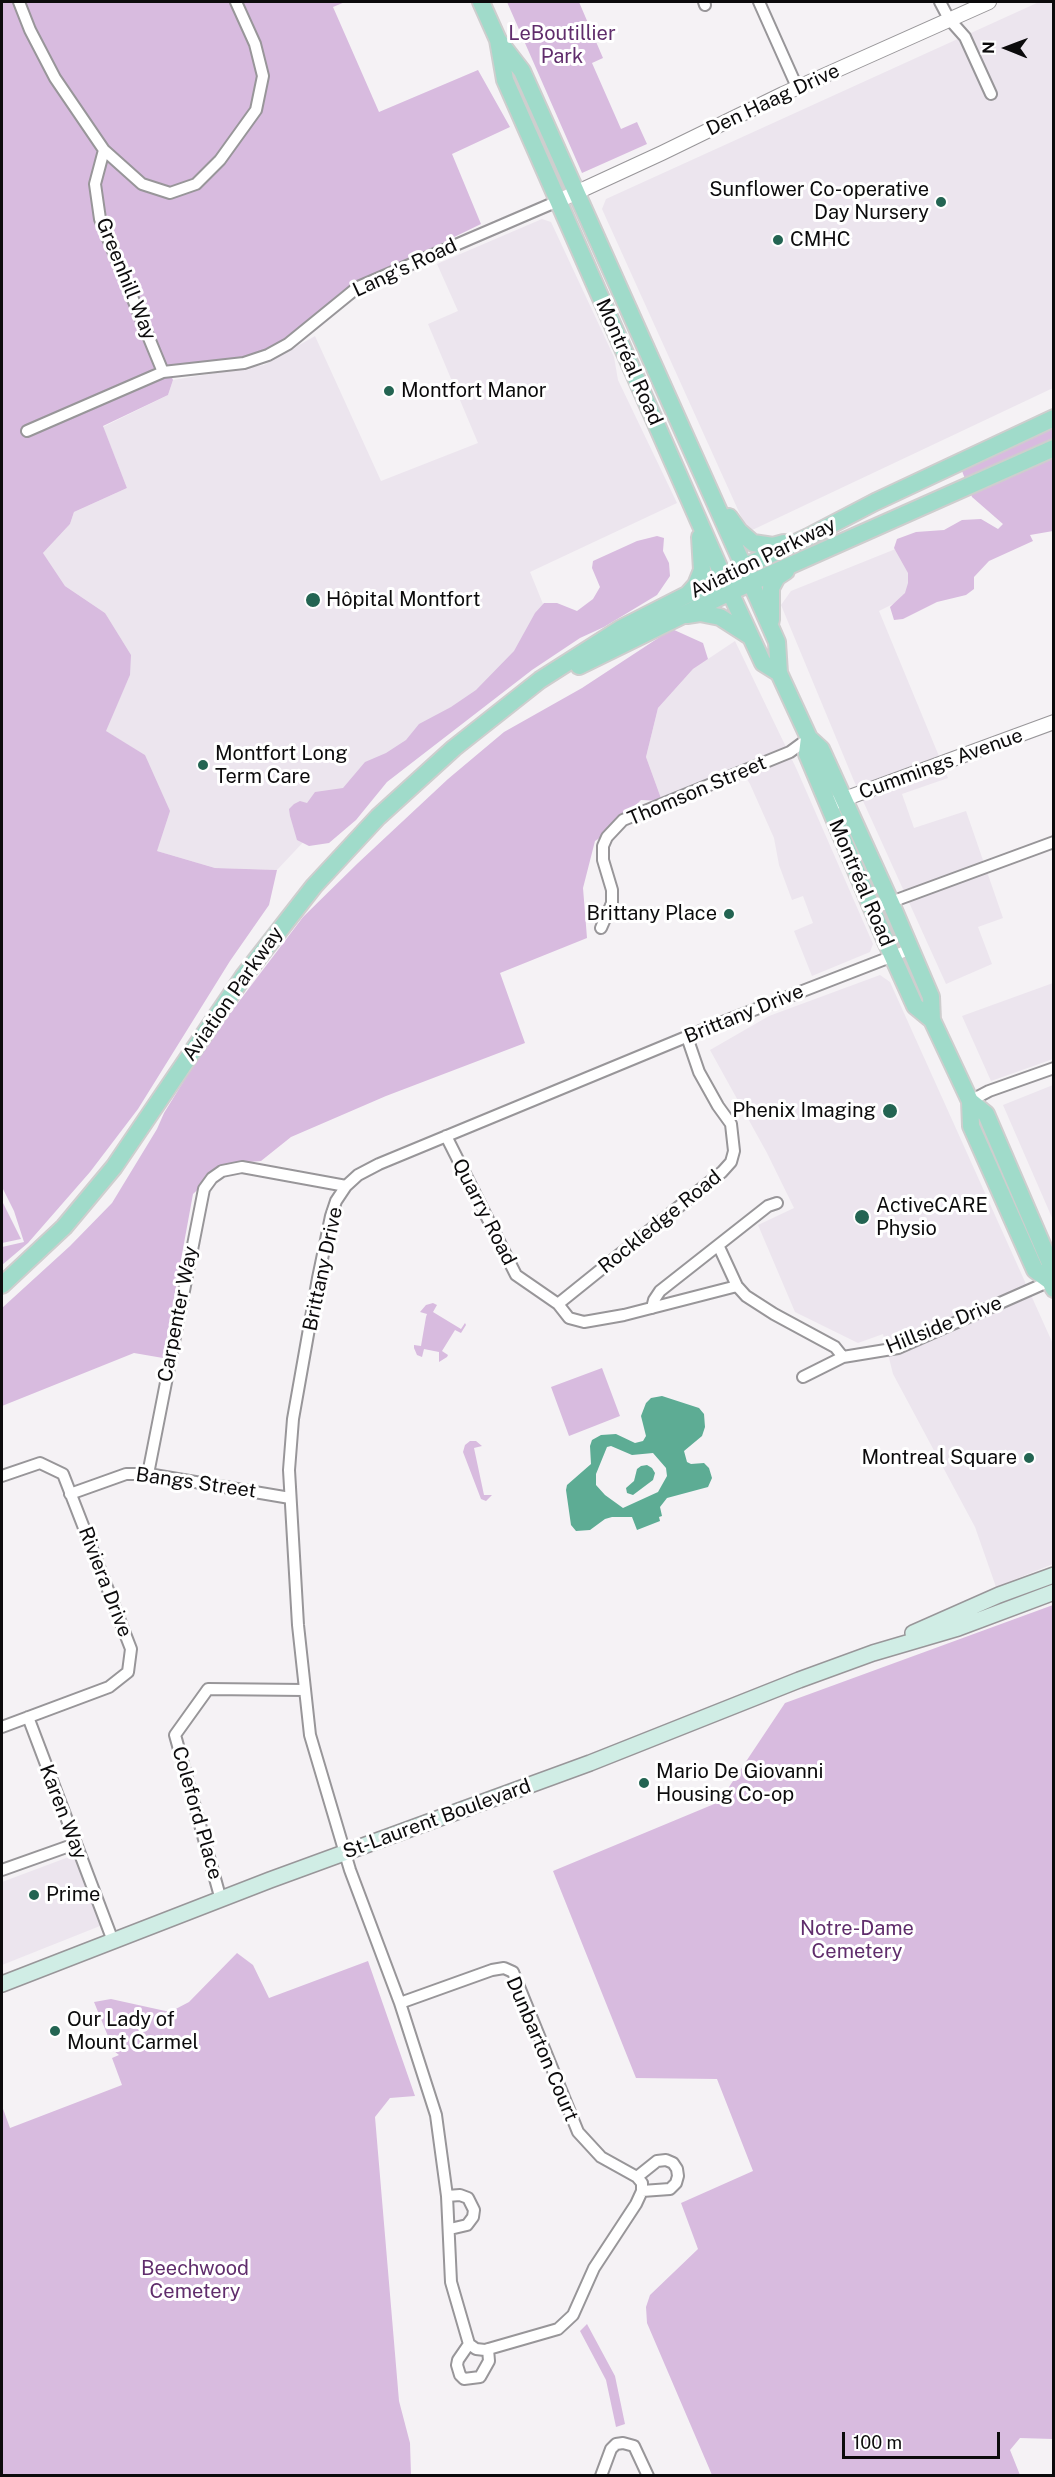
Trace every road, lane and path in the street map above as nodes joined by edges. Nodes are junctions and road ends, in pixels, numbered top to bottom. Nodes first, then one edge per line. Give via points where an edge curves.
1 (19, 2) edge
2 (236, 2) edge
3 (481, 2) edge
4 (759, 2) edge
5 (940, 2) edge
6 (989, 2) edge
7 (949, 19) junction
8 (498, 40) junction
9 (797, 87) junction
10 (991, 94) dead end
11 (104, 150) junction
12 (576, 193) junction
13 (558, 201) junction
14 (163, 372) junction
15 (1053, 418) edge
16 (27, 431) dead end
17 (1053, 448) edge
18 (706, 482) junction
19 (698, 521) junction
20 (808, 537) junction
21 (798, 562) junction
22 (744, 567) junction
23 (751, 582) junction
24 (727, 584) junction
25 (686, 597) junction
26 (680, 615) junction
27 (772, 630) junction
28 (750, 636) junction
29 (779, 673) junction
30 (1053, 722) edge
31 (486, 723) junction
32 (809, 738) junction
33 (835, 802) junction
34 (1053, 842) edge
35 (890, 901) junction
36 (872, 909) junction
37 (602, 928) dead end
38 (911, 949) junction
39 (893, 956) junction
40 (932, 1020) junction
41 (687, 1037) junction
42 (1053, 1068) edge
43 (970, 1101) junction
44 (446, 1136) junction
45 (346, 1186) junction
46 (777, 1203) dead end
47 (718, 1247) junction
48 (2, 1285) edge
49 (1052, 1285) edge
50 (737, 1286) junction
51 (558, 1304) junction
52 (652, 1308) junction
53 (843, 1357) junction
54 (803, 1377) dead end
55 (148, 1474) junction
56 (2, 1476) edge
57 (70, 1494) junction
58 (290, 1498) junction
59 (1052, 1583) edge
60 (304, 1690) junction
61 (28, 1717) junction
62 (2, 1727) edge
63 (75, 1844) junction
64 (346, 1852) junction
65 (2, 1870) edge
66 (221, 1900) junction
67 (113, 1941) junction
68 (2, 1984) edge
69 (400, 2003) junction
70 (637, 2177) junction
71 (642, 2191) junction
72 (447, 2196) junction
73 (450, 2229) junction
74 (470, 2344) junction
75 (488, 2349) junction
76 (601, 2475) edge
77 (648, 2475) edge

1 - 11 street via 55,78
2 - 11 street via 255,44 263,76 256,110 220,160 195,184 170,193 142,184
3 - 8 main road, Montréal Road
4 - 9 street
5 - 7 street
6 - 7 street, Den Haag Drive
7 - 9 street, Den Haag Drive
7 - 10 street via 965,37
8 - 12 main road, Montréal Road via 522,71
8 - 13 main road, Montréal Road via 505,80
9 - 12 street, Den Haag Drive
11 - 14 street, Greenhill Way via 95,184 100,219
12 - 13 street, Den Haag Drive
12 - 18 main road, Montréal Road
13 - 14 street, Lang's Road via 358,286 288,344 268,355 244,363
13 - 19 main road, Montréal Road
14 - 16 street, Lang's Road
15 - 20 main road, Aviation Parkway
17 - 21 main road, Aviation Parkway
18 - 20 main road via 739,531 753,543 774,546
18 - 22 main road, Montréal Road
19 - 24 main road, Montréal Road
19 - 25 main road via 702,570
20 - 22 main road, Aviation Parkway
21 - 23 main road, Aviation Parkway
21 - 27 main road via 777,577 771,588
22 - 23 main road, Montréal Road
22 - 24 main road, Aviation Parkway
23 - 24 main road, Aviation Parkway
23 - 27 main road, Montréal Road
24 - 25 main road, Aviation Parkway
24 - 26 main road, Aviation Parkway
24 - 28 main road, Montréal Road
25 - 31 main road, Aviation Parkway via 574,657
26 - 28 main road via 720,617
26 - 31 main road, Aviation Parkway via 567,673
27 - 29 main road, Montréal Road via 777,642
28 - 29 main road, Montréal Road via 763,663
29 - 32 main road, Montréal Road
30 - 33 street, Cummings Avenue
31 - 48 main road, Aviation Parkway via 393,803 314,886 250,967 102,1182 53,1238
32 - 33 main road, Montréal Road via 821,749
32 - 37 street, Thomson Street via 790,752 623,820 603,846 612,903
33 - 35 main road, Montréal Road
33 - 36 main road, Montréal Road
34 - 35 street
35 - 36 street
35 - 38 main road, Montréal Road
36 - 39 main road, Montréal Road
38 - 39 street, Brittany Drive
38 - 40 main road, Montréal Road via 932,998
39 - 40 main road, Montréal Road via 915,1006
39 - 41 street, Brittany Drive
40 - 43 main road, Montréal Road
41 - 44 street, Brittany Drive
41 - 51 street, Rockledge Road via 699,1072 731,1124 731,1162
42 - 43 street
43 - 49 main road, Montréal Road via 987,1114 1050,1263
44 - 45 street, Brittany Drive via 379,1164
44 - 51 street, Quarry Road via 516,1275
45 - 55 street, Carpenter Way via 249,1167 231,1169 212,1178 200,1200
45 - 58 street, Brittany Drive via 333,1208 318,1278 291,1430
46 - 47 street
47 - 50 street
47 - 52 street via 660,1291
49 - 53 street, Hillside Drive via 898,1348
50 - 52 street, Quarry Road
50 - 53 street via 774,1314 835,1347
51 - 52 street, Quarry Road via 569,1318 584,1322
53 - 54 street, Hillside Drive
55 - 57 street, Bangs Street via 126,1474
55 - 58 street, Bangs Street
56 - 57 street, Riviera Drive via 40,1463 63,1474
57 - 61 street, Riviera Drive via 131,1649 128,1672 109,1688
58 - 60 street, Brittany Drive
59 - 64 main road, St-Laurent Boulevard via 999,1595 873,1653
60 - 64 street, Brittany Drive via 316,1760
60 - 66 street, Coleford Place via 208,1689 176,1735
61 - 62 street
61 - 63 street, Karen Way
63 - 65 street
63 - 67 street, Karen Way
64 - 66 main road, St-Laurent Boulevard
64 - 69 street
66 - 67 main road, St-Laurent Boulevard
67 - 68 main road, St-Laurent Boulevard
69 - 70 street, Dunbarton Court via 492,1970 504,1968 513,1972 578,2132 601,2157
69 - 72 street via 436,2115
70 - 71 street
70 - 71 street via 657,2161 666,2160 676,2169 676,2183 670,2189
71 - 75 street via 594,2268 573,2315 558,2329
72 - 73 street
72 - 73 street via 468,2198 474,2210 467,2224
73 - 74 street via 452,2282
74 - 75 street via 476,2349
74 - 75 street via 457,2365 465,2379 480,2377 489,2361
76 - 77 street via 611,2449 623,2443 634,2446

